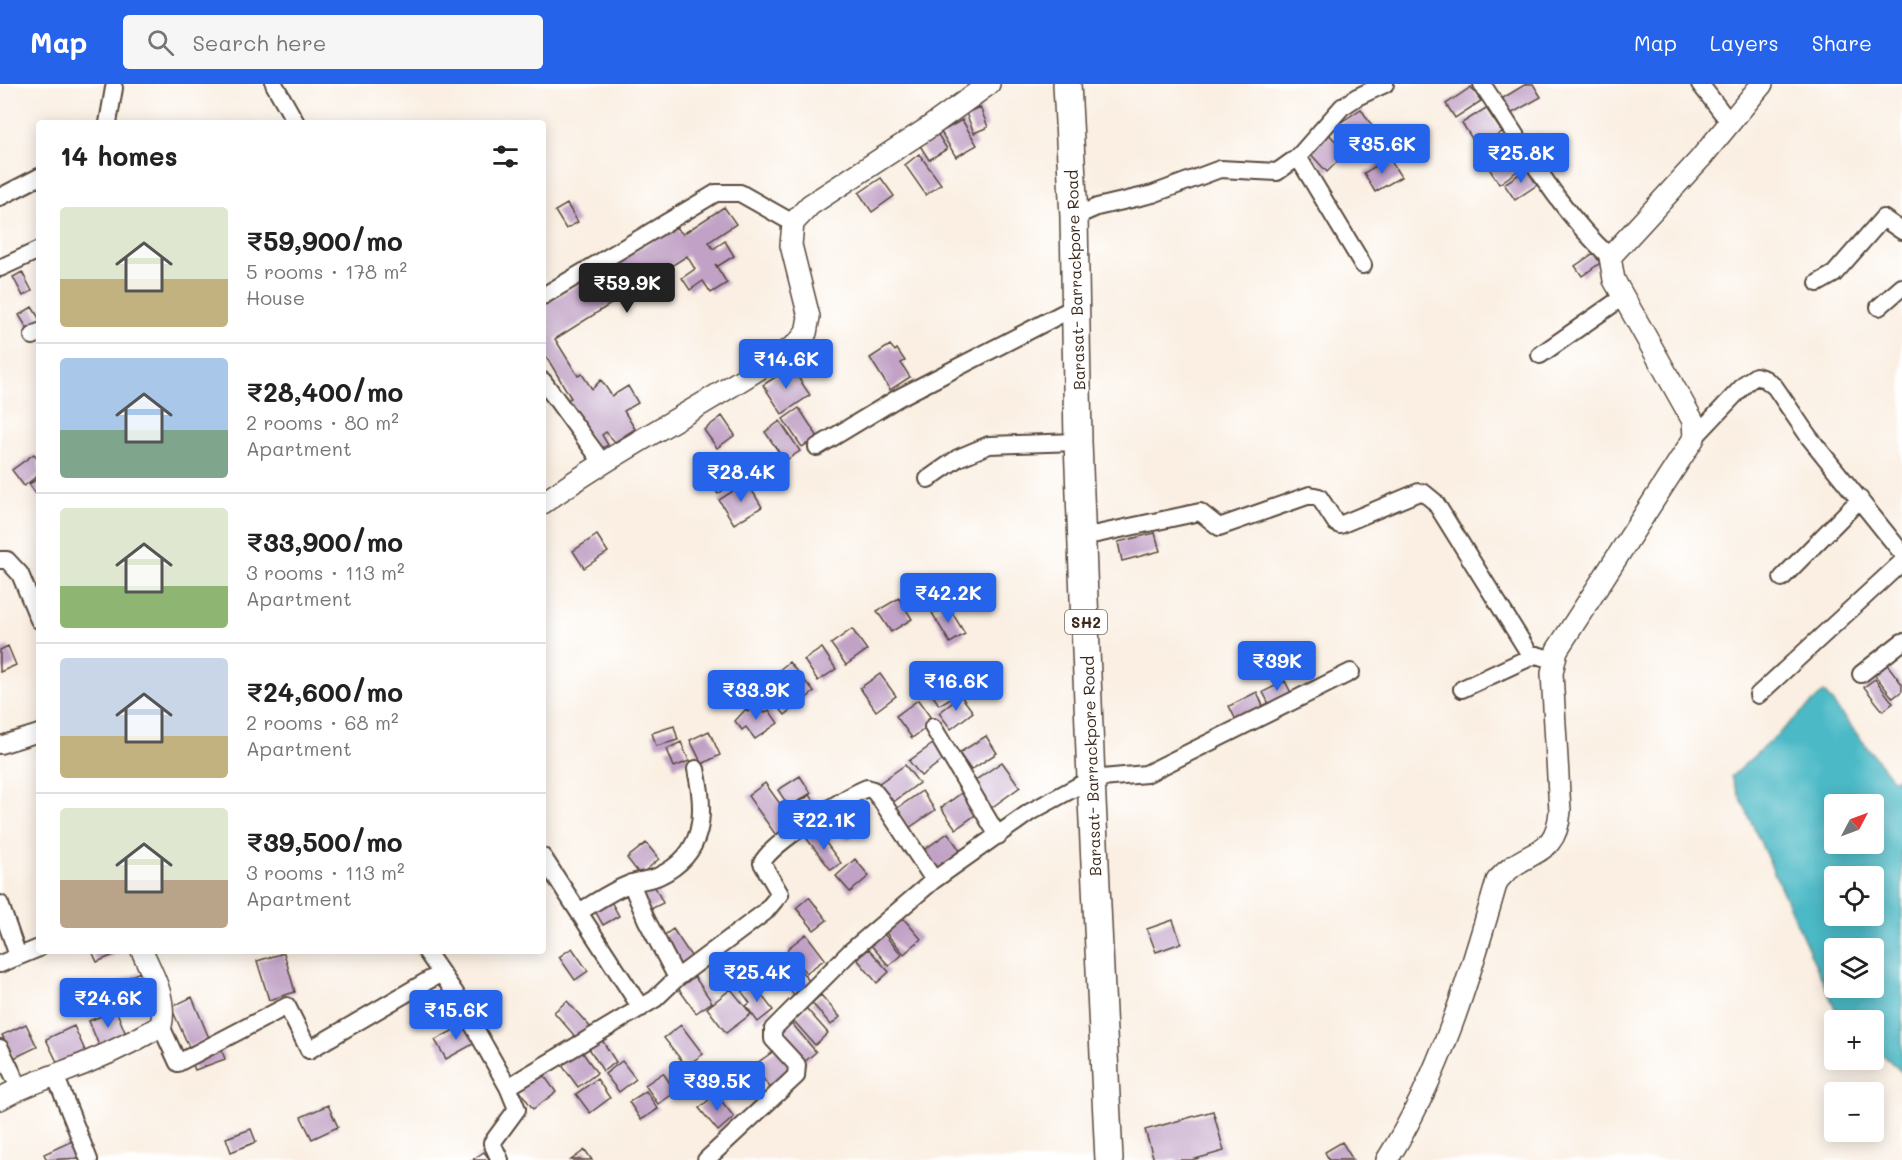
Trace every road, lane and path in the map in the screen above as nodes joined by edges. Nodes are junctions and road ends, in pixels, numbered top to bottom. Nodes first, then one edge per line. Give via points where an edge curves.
1 (274, 84) edge
2 (989, 84) edge
3 (1067, 84) edge
4 (1385, 84) edge
5 (1482, 84) edge
6 (1700, 84) edge
7 (1762, 84) edge
8 (116, 85) edge
9 (109, 120) edge
10 (295, 120) edge
11 (1730, 123) junction
12 (1298, 158) junction
13 (36, 179) edge
14 (0, 197) edge
15 (1074, 217) junction
16 (794, 223) junction
17 (1902, 231) edge
18 (36, 251) edge
19 (1610, 257) junction
20 (1363, 266) dead end
21 (0, 268) edge
22 (1818, 282) dead end
23 (1902, 287) edge
24 (546, 294) edge
25 (1623, 297) junction
26 (1077, 306) junction
27 (1880, 307) dead end
28 (1540, 355) dead end
29 (546, 385) edge
30 (1694, 438) junction
31 (1078, 442) junction
32 (817, 447) dead end
33 (602, 462) junction
34 (928, 479) dead end
35 (1860, 499) junction
36 (546, 502) edge
37 (1083, 537) junction
38 (1901, 554) edge
39 (0, 560) edge
40 (1782, 578) dead end
41 (36, 613) edge
42 (1902, 642) edge
43 (1533, 656) junction
44 (1554, 660) junction
45 (1351, 672) dead end
46 (1861, 674) dead end
47 (1462, 689) dead end
48 (1758, 695) dead end
49 (933, 727) dead end
50 (36, 734) edge
51 (0, 745) edge
52 (696, 770) dead end
53 (1091, 779) junction
54 (998, 836) junction
55 (546, 862) edge
56 (934, 880) junction
57 (631, 883) junction
58 (0, 904) edge
59 (579, 912) junction
60 (36, 949) edge
61 (143, 954) edge
62 (428, 954) edge
63 (18, 956) junction
64 (0, 964) edge
65 (441, 973) junction
66 (677, 978) junction
67 (641, 1008) junction
68 (161, 1026) junction
69 (0, 1048) edge
70 (55, 1076) junction
71 (19, 1087) junction
72 (507, 1087) junction
73 (0, 1099) edge
74 (89, 1160) edge
75 (501, 1160) edge
76 (706, 1160) edge
77 (1109, 1160) edge
78 (1387, 1160) edge

1 - 10 street
2 - 16 street via 810,205
3 - 15 main road, Barasat- Barrackpore Road / SH2
4 - 12 street via 1342,107
5 - 19 street via 1538,172
6 - 11 street
7 - 11 street
8 - 9 street
11 - 19 street
12 - 15 street via 1277,172 1220,169
12 - 20 street
13 - 14 street
15 - 26 main road, Barasat- Barrackpore Road / SH2
16 - 24 street via 740,193 716,193
16 - 33 street via 791,245 809,317 806,333 797,344 768,363
17 - 22 street via 1883,218 1834,274
18 - 21 street
19 - 25 street via 1614,280
23 - 27 street
25 - 28 street
25 - 30 street via 1693,421
26 - 31 main road, Barasat- Barrackpore Road / SH2
26 - 32 street via 898,398
29 - 33 street
30 - 35 street via 1747,382 1756,376 1766,379
30 - 44 street
31 - 34 street via 989,445 958,458
31 - 37 main road, Barasat- Barrackpore Road / SH2
33 - 36 street
35 - 38 street
35 - 40 street
37 - 43 street via 1200,512 1219,527 1310,495 1319,497 1340,525 1424,493 1435,502
37 - 53 main road, Barasat- Barrackpore Road / SH2
38 - 48 street
39 - 41 street via 7,560 20,574
42 - 46 street
43 - 44 street
43 - 47 street
44 - 78 street via 1560,811 1556,833 1545,848 1509,867 1497,881 1454,1015 1408,1127
45 - 53 street via 1146,774
49 - 54 street
50 - 51 street
52 - 57 street via 702,796 695,846 681,864 657,878
53 - 54 street via 1030,812
53 - 77 main road, Barasat- Barrackpore Road / SH2
54 - 56 street
55 - 59 street
56 - 66 street via 881,800 867,788 788,837 765,856 762,863 780,891 778,898
56 - 76 street via 851,951 773,1029 773,1039 797,1065 796,1076
57 - 59 street
57 - 66 street
58 - 63 street
59 - 67 street
60 - 63 street
61 - 68 street via 159,989 164,1011
62 - 65 street
63 - 64 street
65 - 68 street via 309,1050 287,1006 178,1063
65 - 72 street
66 - 67 street
67 - 72 street
68 - 70 street
69 - 71 street
70 - 71 street
70 - 74 street
71 - 73 street
72 - 75 street via 517,1109 492,1143

